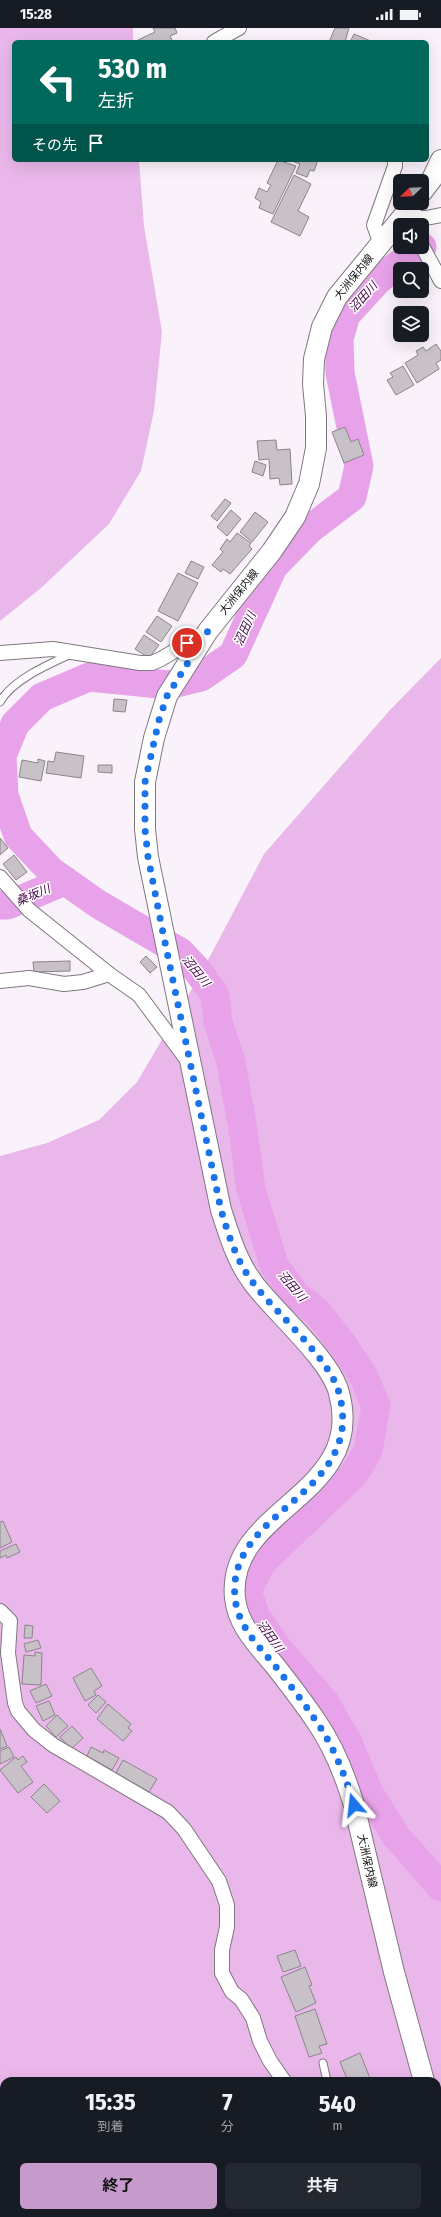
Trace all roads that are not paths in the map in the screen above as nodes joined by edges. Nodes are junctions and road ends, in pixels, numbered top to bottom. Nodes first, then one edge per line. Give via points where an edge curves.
1 (239, 28) edge
2 (218, 40) edge
3 (441, 160) edge
4 (395, 162) edge
5 (429, 183) edge
6 (408, 215) edge
7 (441, 215) edge
8 (381, 244) junction
9 (427, 254) edge
10 (441, 281) edge
11 (208, 631) junction
12 (73, 653) junction
13 (0, 654) edge
14 (0, 702) edge
15 (0, 877) edge
16 (110, 974) junction
17 (0, 981) edge
18 (191, 1065) junction
19 (0, 1611) edge
20 (323, 2064) dead end
21 (281, 2077) edge
22 (325, 2077) edge
23 (423, 2077) edge

1 - 2 street
3 - 5 main road
4 - 8 street via 374,225
6 - 7 street via 426,218
6 - 8 main road, 大洲保内線
8 - 11 main road, 大洲保内線 via 337,297 322,327 314,359 316,448 309,484 295,517 272,551
9 - 10 street
11 - 12 street via 152,663
11 - 18 main road, 大洲保内線 via 167,696 154,738 145,782 148,857
12 - 13 street via 53,649
12 - 14 lane via 44,666 21,681
15 - 16 street via 29,910
16 - 17 street via 83,982 64,984 29,978
16 - 18 street via 139,995
18 - 23 main road, 大洲保内線 via 221,1210 241,1265 330,1373 339,1391 342,1409 342,1429 337,1449 329,1464 318,1479 250,1543 235,1576 238,1612 247,1634 317,1722 344,1773
19 - 21 street via 10,1621 8,1653 18,1711 34,1730 53,1745 168,1812 184,1829 219,1881 227,1905 222,1973 232,1992 241,1999 253,2018 260,2041
20 - 22 lane

